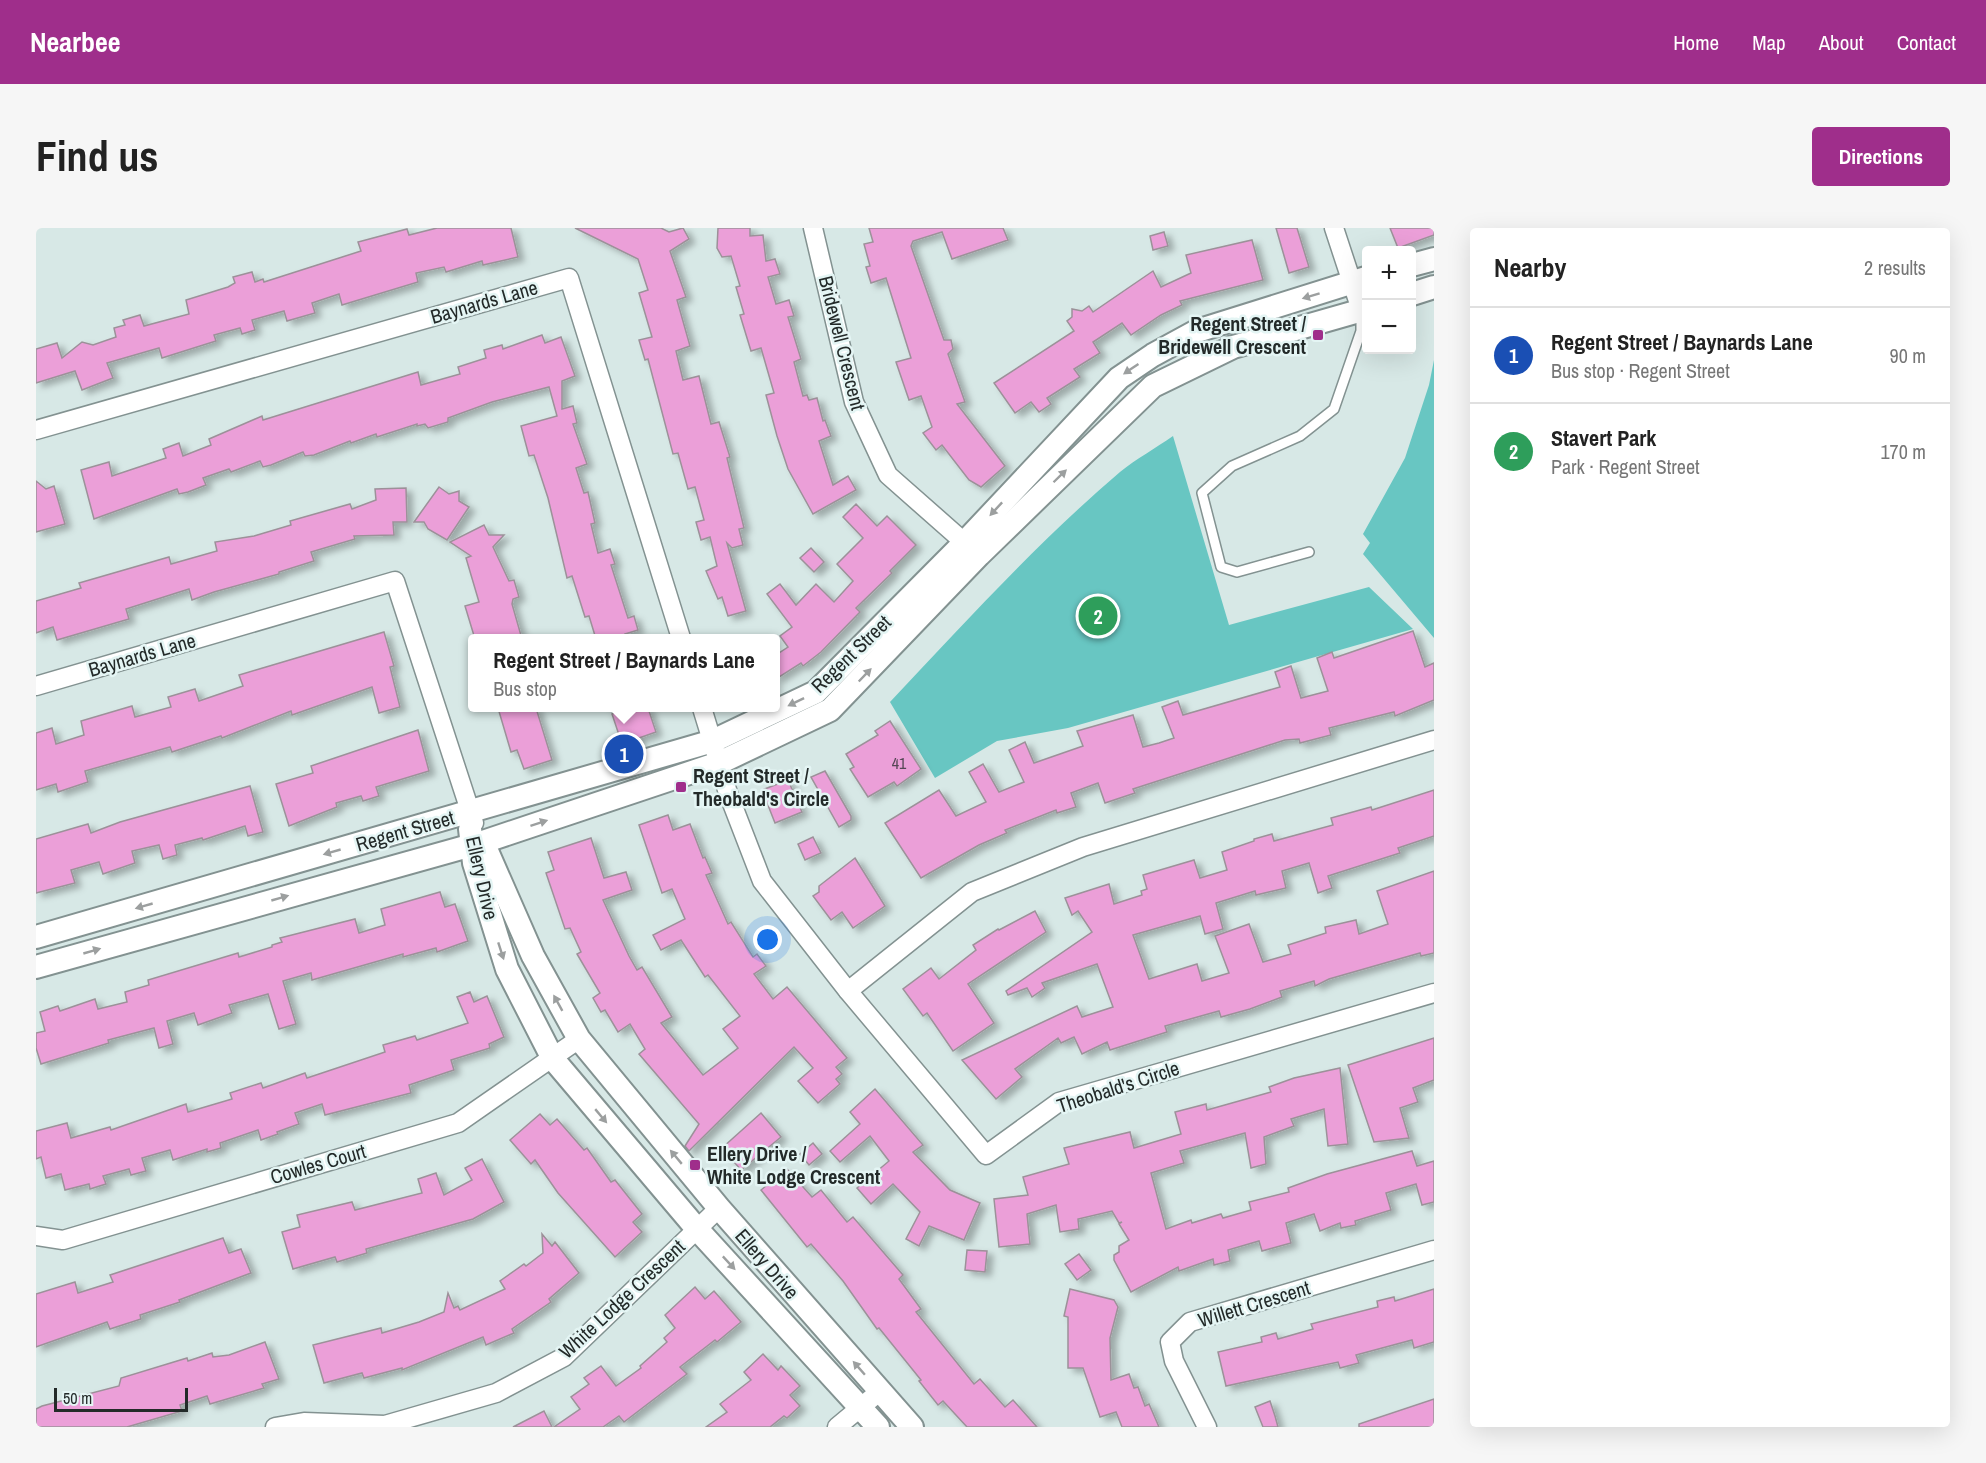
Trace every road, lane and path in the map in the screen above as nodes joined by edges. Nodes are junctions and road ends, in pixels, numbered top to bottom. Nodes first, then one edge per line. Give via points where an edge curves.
1 (813, 228) edge
2 (1334, 228) edge
3 (1434, 259) edge
4 (1416, 264) edge
5 (1359, 281) edge
6 (1434, 287) edge
7 (1416, 293) edge
8 (1362, 300) edge
9 (1362, 311) edge
10 (1362, 324) edge
11 (36, 430) edge
12 (972, 549) junction
13 (1309, 552) dead end
14 (679, 634) edge
15 (36, 686) edge
16 (780, 709) edge
17 (703, 712) edge
18 (774, 712) edge
19 (1434, 740) edge
20 (713, 741) junction
21 (719, 763) junction
22 (469, 813) junction
23 (477, 843) junction
24 (36, 937) edge
25 (36, 967) edge
26 (848, 991) junction
27 (1434, 993) edge
28 (579, 1039) junction
29 (553, 1059) junction
30 (719, 1208) junction
31 (697, 1229) junction
32 (36, 1236) edge
33 (1434, 1250) edge
34 (879, 1392) junction
35 (861, 1407) junction
36 (275, 1427) edge
37 (837, 1427) edge
38 (878, 1427) edge
39 (912, 1427) edge
40 (1207, 1427) edge

1 - 12 street, Bridewell Crescent via 854,402 888,475
2 - 5 street
3 - 4 street
5 - 8 street
5 -> 12 street, Regent Street via 1197,331 1144,360 1119,378
6 - 7 street
12 -> 9 street, Regent Street via 1153,386 1233,347
10 - 13 lane via 1334,409 1300,436 1232,466 1202,493 1221,567 1237,572
11 - 14 street, Baynards Lane via 569,278
12 -> 16 street, Regent Street via 816,692
21 -> 12 street, Regent Street via 830,710
15 - 22 street, Baynards Lane via 394,581
17 - 20 street
18 -> 20 street, Regent Street
19 - 26 street via 1083,847 972,892
20 - 21 street, Theobald's Circle
20 - 22 street, Regent Street
23 -> 21 street, Regent Street
21 - 26 street, Theobald's Circle via 762,881
22 - 23 street, Ellery Drive
22 -> 24 street, Regent Street
25 -> 23 street, Regent Street
28 -> 23 street, Ellery Drive via 532,956
23 -> 29 street, Ellery Drive via 474,863 507,969
26 - 27 street, Theobald's Circle via 986,1155 1059,1102
28 - 29 street, Cowles Court
30 -> 28 street, Ellery Drive
29 -> 31 street, Ellery Drive
29 - 32 street, Cowles Court via 458,1123 63,1240
30 - 31 street, White Lodge Crescent
34 -> 30 street, Ellery Drive
31 -> 35 street, Ellery Drive
31 - 36 street, White Lodge Crescent via 564,1357 496,1394 385,1425 303,1422
33 - 40 street, Willett Crescent via 1190,1322 1170,1342 1174,1360
34 - 35 street
34 - 39 street, Ellery Drive
35 - 37 street
35 - 38 street, Ellery Drive

